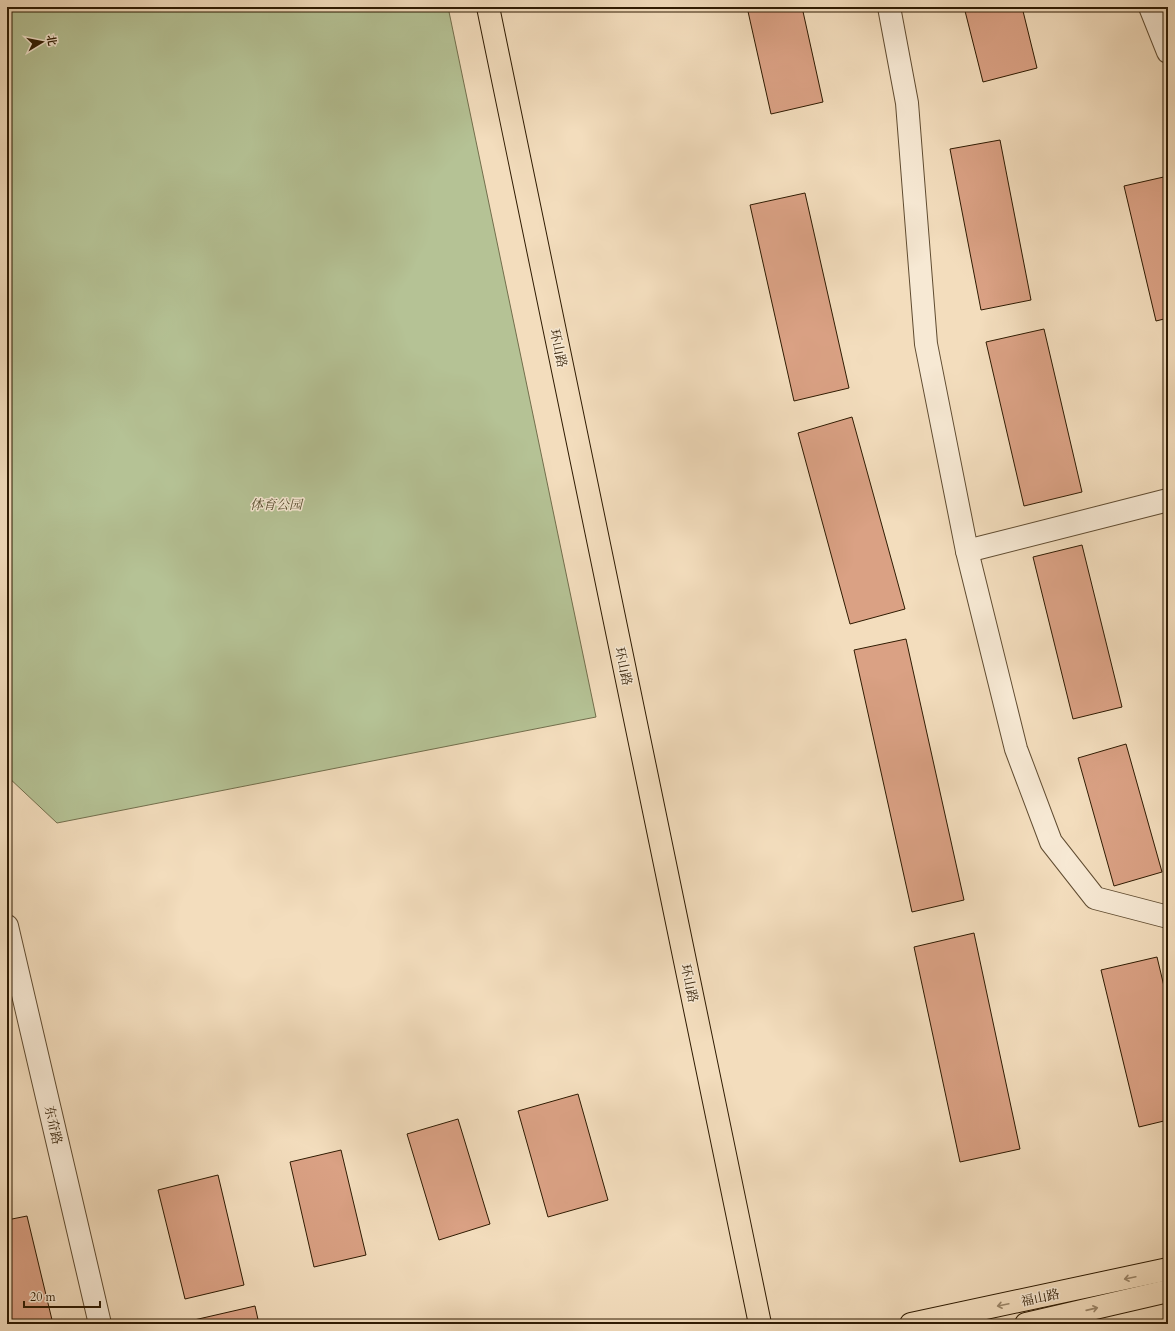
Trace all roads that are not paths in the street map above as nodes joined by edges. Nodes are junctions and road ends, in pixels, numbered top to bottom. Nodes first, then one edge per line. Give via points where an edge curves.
1 (488, 7) edge
2 (889, 7) edge
3 (1150, 7) edge
4 (1168, 52) edge
5 (1168, 500) edge
6 (967, 551) junction
7 (1168, 918) edge
8 (7, 926) edge
9 (1168, 1270) edge
10 (1168, 1291) edge
11 (100, 1324) edge
12 (760, 1324) edge
13 (911, 1324) edge
14 (1026, 1324) edge

1 - 12 main road, 环山路
2 - 6 street via 907,103 926,344
3 - 4 street
5 - 6 street
6 - 7 street via 1016,749 1051,842 1095,898
8 - 11 street, 东夼路
9 -> 13 main road, 福山路
14 -> 10 main road

